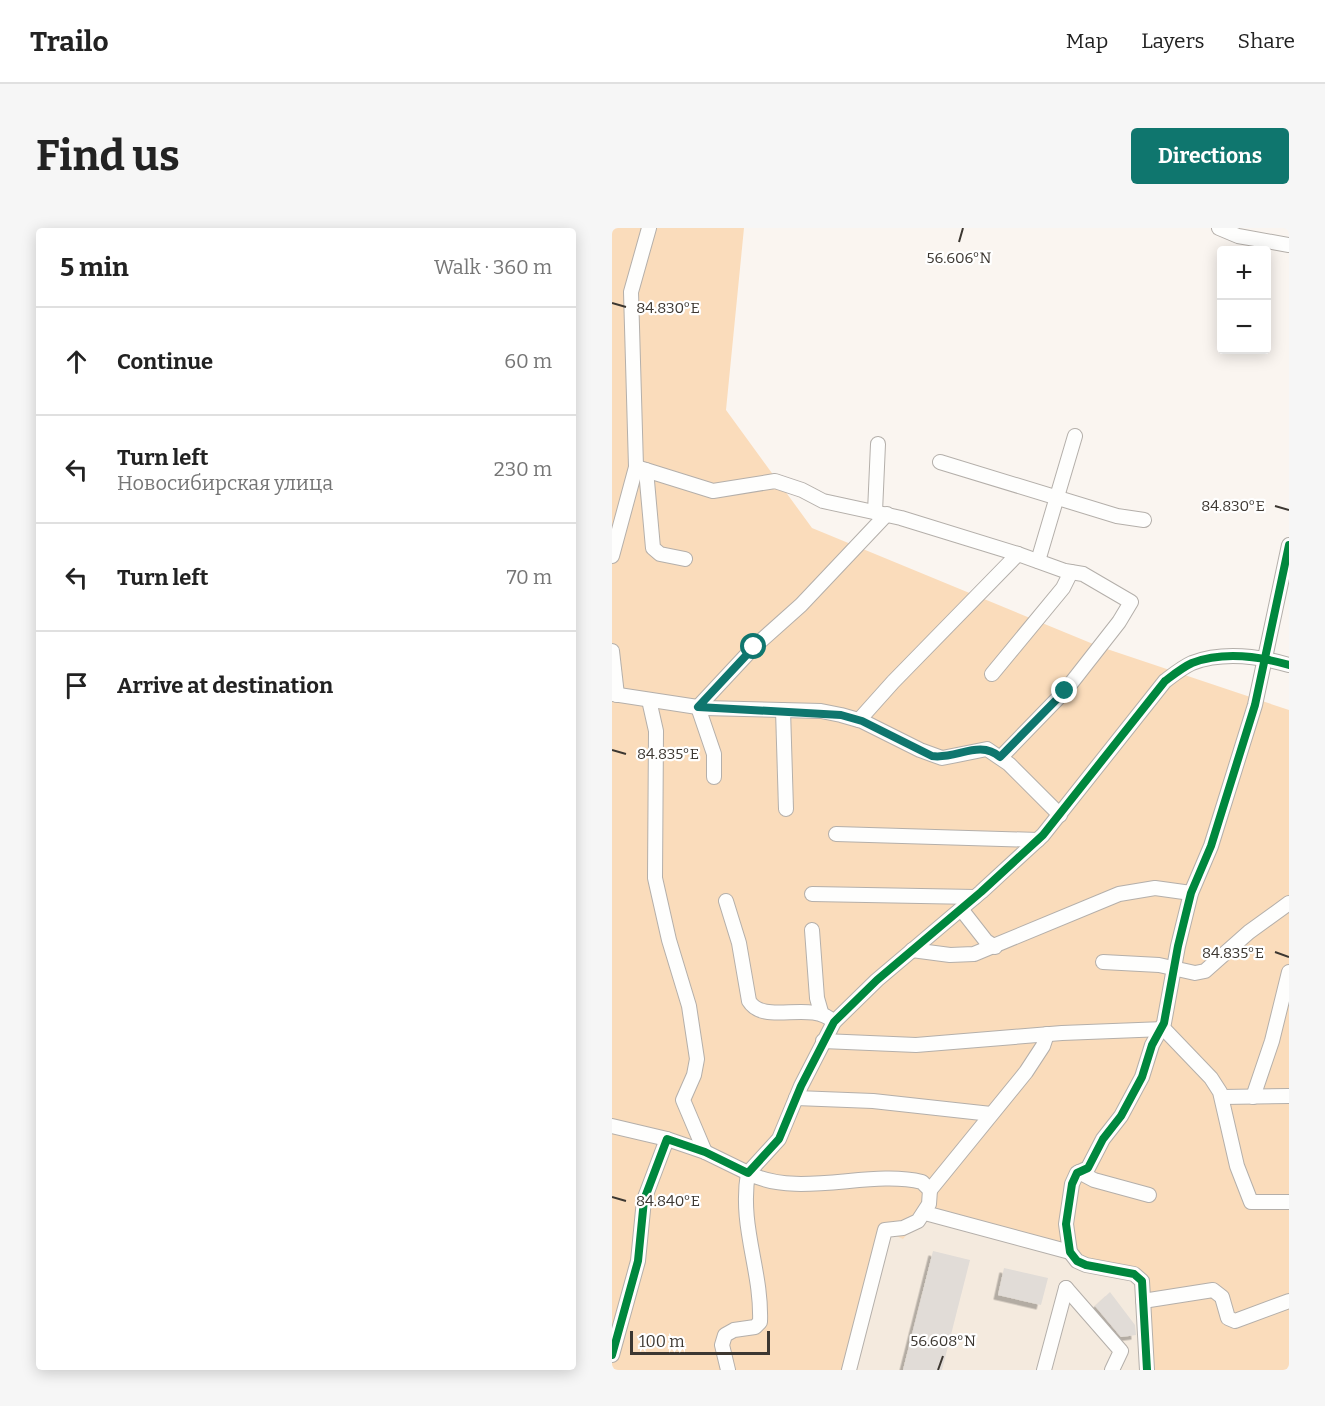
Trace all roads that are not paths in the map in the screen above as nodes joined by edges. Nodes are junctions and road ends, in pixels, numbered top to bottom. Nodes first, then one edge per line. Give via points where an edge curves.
1 (649, 228) edge
2 (1219, 228) edge
3 (1289, 245) edge
4 (1075, 436) dead end
5 (878, 444) dead end
6 (940, 462) dead end
7 (641, 469) junction
8 (1057, 497) junction
9 (881, 513) junction
10 (1144, 520) dead end
11 (1289, 545) edge
12 (1018, 554) junction
13 (612, 556) edge
14 (685, 559) dead end
15 (1038, 561) junction
16 (1071, 572) junction
17 (612, 651) edge
18 (1266, 658) junction
19 (1289, 665) edge
20 (992, 674) dead end
21 (614, 694) edge
22 (649, 700) junction
23 (698, 707) junction
24 (783, 710) junction
25 (859, 720) junction
26 (1000, 757) junction
27 (714, 777) dead end
28 (786, 808) dead end
29 (1060, 815) junction
30 (836, 834) dead end
31 (1038, 840) junction
32 (1191, 893) junction
33 (812, 894) dead end
34 (975, 897) junction
35 (726, 901) dead end
36 (1289, 903) edge
37 (961, 909) junction
38 (812, 930) dead end
39 (995, 947) junction
40 (912, 950) junction
41 (1103, 962) dead end
42 (1174, 968) junction
43 (1288, 980) edge
44 (821, 1012) junction
45 (834, 1022) junction
46 (1162, 1028) junction
47 (1047, 1034) junction
48 (823, 1041) junction
49 (1289, 1096) edge
50 (1222, 1097) junction
51 (1253, 1097) junction
52 (796, 1098) junction
53 (991, 1114) junction
54 (612, 1126) edge
55 (667, 1139) junction
56 (705, 1152) junction
57 (1079, 1172) junction
58 (748, 1173) junction
59 (930, 1190) junction
60 (1149, 1194) dead end
61 (1289, 1202) edge
62 (925, 1213) junction
63 (1070, 1252) junction
64 (1143, 1300) junction
65 (1289, 1301) edge
66 (612, 1354) edge
67 (728, 1370) edge
68 (849, 1370) edge
69 (1044, 1370) edge
70 (1112, 1370) edge
71 (1147, 1370) edge

1 - 7 street via 631,292
2 - 3 street via 1238,236
4 - 8 street
5 - 9 street
6 - 8 street
7 - 9 street via 713,491 775,481 823,501
7 - 13 street
7 - 14 street via 654,548 660,554
8 - 10 street via 1117,516
8 - 15 street
9 - 12 street
9 - 23 street via 801,605 754,647
11 - 18 street
12 - 15 street
12 - 25 street
15 - 16 street
16 - 20 street via 1063,588
16 - 26 street via 1083,574 1131,602 1130,607 1065,691
17 - 21 street
18 - 19 street
18 - 29 street via 1230,655 1191,663 1165,681
18 - 32 street via 1212,846
21 - 22 street
22 - 23 street
22 - 56 street via 656,731 655,878 689,1006 697,1059 683,1100
23 - 24 street
23 - 27 street via 714,754
24 - 25 street via 821,711
24 - 28 street
25 - 26 street via 932,756 942,758 987,748
26 - 29 street
29 - 31 street
30 - 31 street
31 - 34 street
32 - 39 street via 1155,888 1119,894
32 - 42 street
33 - 34 street
34 - 37 street
35 - 44 street via 753,1007 764,1012
36 - 42 street via 1205,971
37 - 39 street
37 - 40 street
38 - 44 street
39 - 40 street via 960,955
40 - 45 street
41 - 42 street
42 - 46 street
43 - 51 street
44 - 45 street
45 - 48 street
46 - 47 street via 1154,1032
46 - 50 street via 1211,1078
46 - 57 street via 1121,1116 1102,1139 1088,1168
47 - 48 street via 916,1046
47 - 53 street via 1026,1072
48 - 52 street
49 - 51 street
50 - 51 street
50 - 61 street via 1237,1166 1249,1198 1254,1202
52 - 53 street via 907,1103
52 - 58 street via 779,1139
53 - 59 street
54 - 55 street
55 - 56 street
55 - 66 street via 644,1200 638,1261
56 - 58 street
57 - 60 street via 1094,1180
57 - 63 street via 1072,1184 1066,1224
58 - 59 street via 811,1185 916,1180
58 - 67 street via 744,1210 760,1322 751,1329 724,1335 722,1345
59 - 62 street
62 - 63 street
62 - 68 street via 910,1226 885,1230
63 - 64 street via 1086,1265 1138,1276
64 - 65 street via 1213,1290 1222,1297 1227,1318 1235,1321
64 - 71 street
69 - 70 street via 1066,1288 1121,1351

